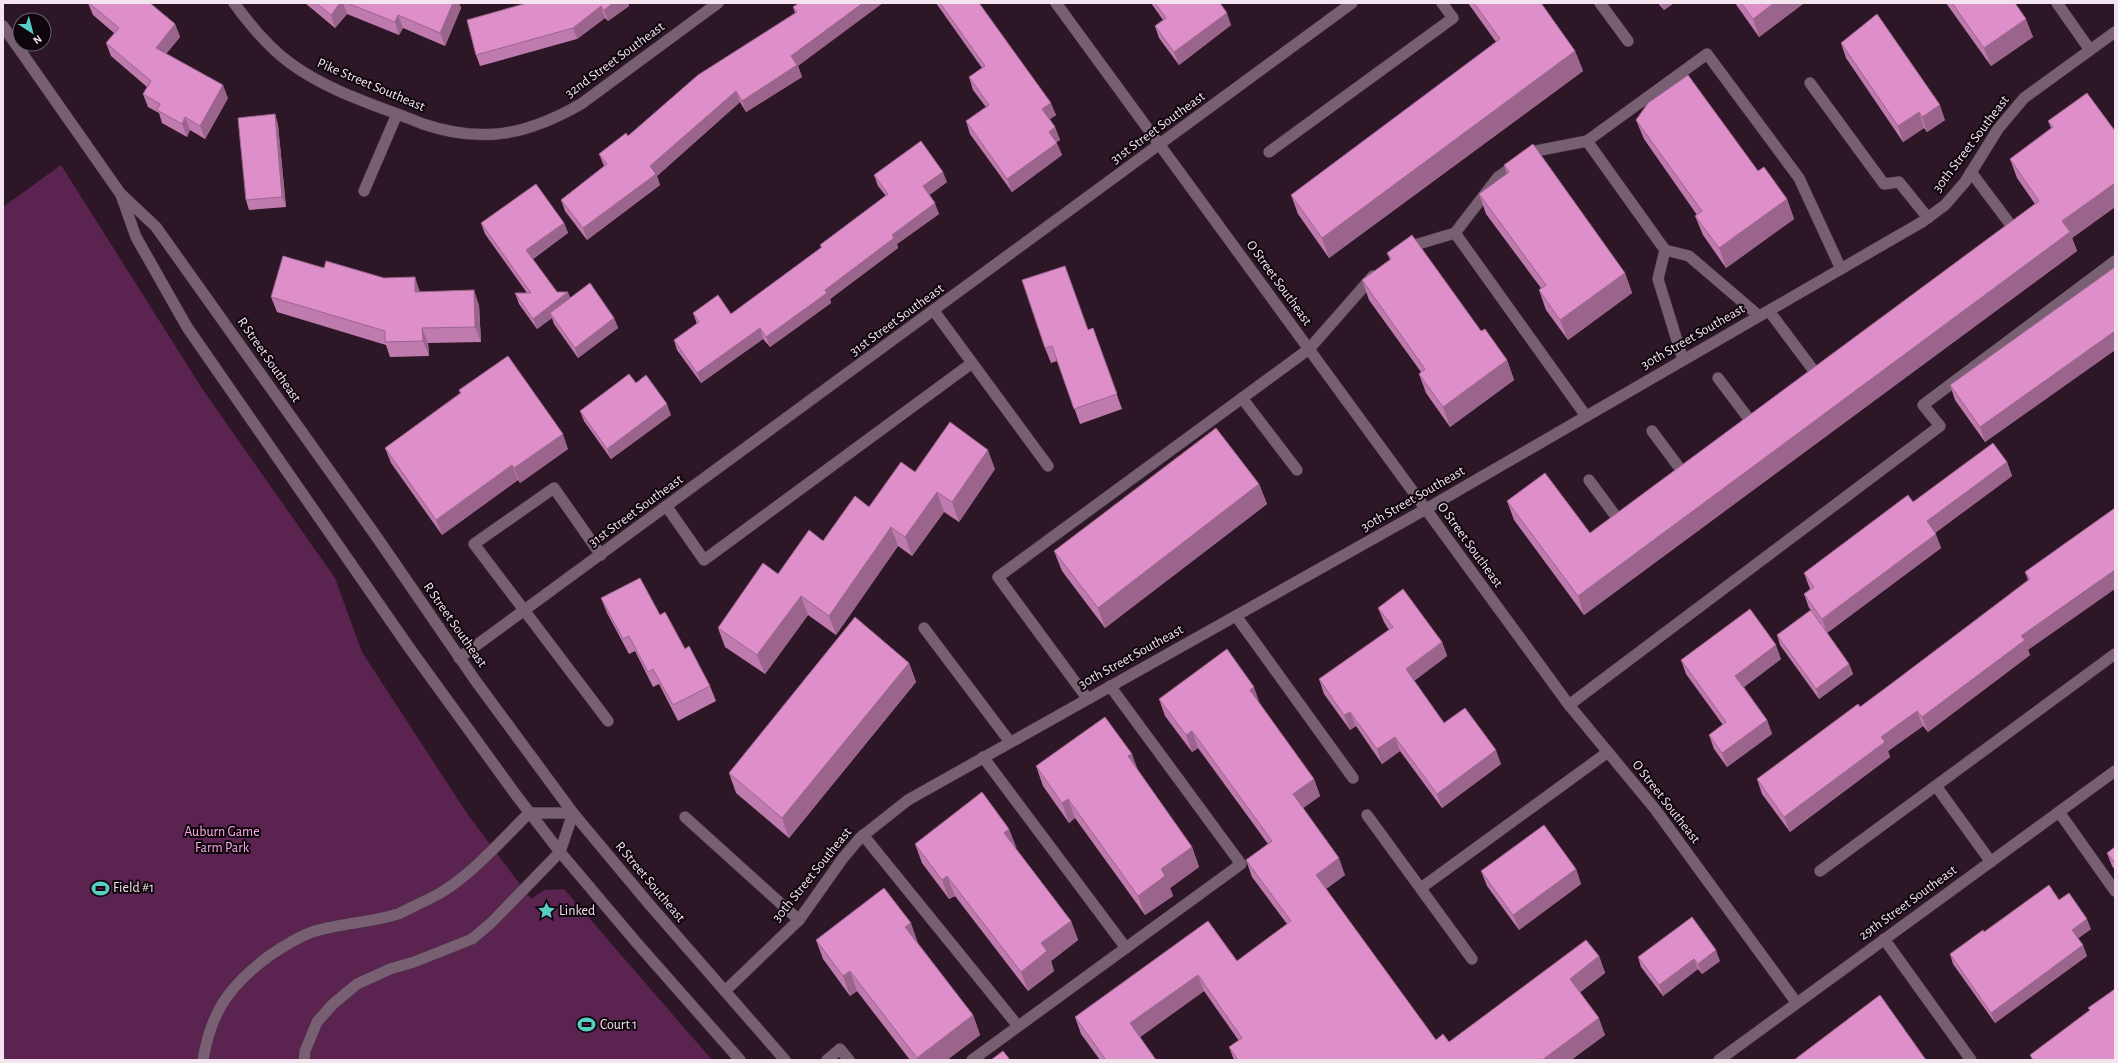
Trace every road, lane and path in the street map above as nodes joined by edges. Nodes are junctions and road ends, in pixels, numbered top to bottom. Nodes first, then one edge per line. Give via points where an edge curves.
1 (234, 3) edge
2 (718, 3) edge
3 (1056, 3) edge
4 (1352, 3) edge
5 (1442, 3) edge
6 (1600, 3) edge
7 (2057, 3) edge
8 (3, 26) edge
9 (2115, 32) edge
10 (1628, 41) dead end
11 (2090, 50) junction
12 (1810, 83) dead end
13 (397, 114) junction
14 (523, 130) joint
15 (1587, 141) junction
16 (1160, 146) junction
17 (1269, 152) dead end
18 (1971, 172) junction
19 (364, 191) dead end
20 (120, 193) junction
21 (1928, 218) junction
22 (1455, 233) junction
23 (2000, 238) edge
24 (1665, 250) junction
25 (1397, 258) edge
26 (2115, 261) edge
27 (1841, 269) junction
28 (1379, 272) edge
29 (934, 311) junction
30 (1764, 314) junction
31 (1309, 349) junction
32 (1683, 360) junction
33 (972, 363) junction
34 (1718, 378) dead end
35 (1805, 384) edge
36 (1242, 398) junction
37 (1764, 414) edge
38 (1586, 416) junction
39 (1652, 431) dead end
40 (1048, 466) dead end
41 (1298, 470) dead end
42 (1684, 474) edge
43 (1589, 480) dead end
44 (667, 507) junction
45 (1426, 509) junction
46 (1633, 513) edge
47 (602, 555) junction
48 (525, 612) junction
49 (1236, 616) junction
50 (924, 628) dead end
51 (2115, 654) edge
52 (459, 658) junction
53 (1110, 686) junction
54 (1088, 698) junction
55 (1569, 705) junction
56 (608, 721) dead end
57 (1010, 742) junction
58 (1608, 752) junction
59 (983, 757) junction
60 (2115, 771) edge
61 (1353, 778) dead end
62 (1936, 786) junction
63 (2059, 812) junction
64 (529, 813) junction
65 (573, 813) junction
66 (1367, 815) dead end
67 (685, 817) dead end
68 (863, 835) junction
69 (560, 852) junction
70 (1991, 862) junction
71 (1820, 871) dead end
72 (1421, 888) junction
73 (2115, 891) edge
74 (799, 920) junction
75 (1884, 939) junction
76 (1126, 948) junction
77 (1472, 959) dead end
78 (725, 991) junction
79 (1796, 1002) junction
80 (1018, 1026) junction
81 (203, 1060) edge
82 (304, 1060) edge
83 (740, 1060) edge
84 (786, 1060) edge
85 (827, 1060) edge
86 (849, 1060) edge
87 (972, 1060) edge
88 (1719, 1060) edge
89 (1971, 1060) edge

1 - 13 street, Pike Street Southeast via 252,27 277,52 303,72 327,86
2 - 14 street, 32nd Street Southeast via 581,104 559,117
3 - 16 street, O Street Southeast
4 - 16 street, 31st Street Southeast
5 - 17 street via 1453,18
6 - 10 street
7 - 11 street
8 - 20 street, R Street Southeast
9 - 11 street, 30th Street Southeast
11 - 18 street, 30th Street Southeast via 2024,98 1998,128
12 - 21 street via 1884,184 1899,182
13 - 14 street, Pike Street Southeast via 439,130 465,134
13 - 19 street
15 - 22 street via 1536,151 1498,177
15 - 24 street
15 - 27 street via 1707,54 1799,178
16 - 29 street, 31st Street Southeast
16 - 31 street, O Street Southeast
18 - 21 street, 30th Street Southeast via 1945,205
18 - 23 street via 2013,228
20 - 52 street, R Street Southeast via 156,226 376,536
20 - 64 street, R Street Southeast via 136,237 204,353 404,640
21 - 27 street, 30th Street Southeast
22 - 25 street via 1415,245
22 - 38 street
24 - 30 street via 1689,256
24 - 32 street via 1658,279
26 - 55 street via 1924,405 1940,426
27 - 30 street, 30th Street Southeast
28 - 31 street
29 - 33 street
29 - 44 street, 31st Street Southeast
30 - 32 street, 30th Street Southeast
30 - 35 street via 1820,372
31 - 36 street
31 - 45 street, O Street Southeast
32 - 38 street, 30th Street Southeast
33 - 40 street
33 - 44 street via 704,560
34 - 37 street via 1749,426
36 - 41 street
36 - 54 street via 998,577
38 - 45 street, 30th Street Southeast
39 - 42 street
43 - 46 street via 1620,522
44 - 47 street, 31st Street Southeast
45 - 49 street, 30th Street Southeast
45 - 55 street, O Street Southeast
47 - 48 street, 31st Street Southeast
47 - 48 street via 554,488 474,544
48 - 52 street, 31st Street Southeast
48 - 56 street
49 - 53 street, 30th Street Southeast
49 - 61 street
50 - 57 street
51 - 62 street
52 - 65 street, R Street Southeast
53 - 54 street, 30th Street Southeast
53 - 76 street via 1241,864
54 - 57 street, 30th Street Southeast
55 - 58 street, O Street Southeast
57 - 59 street, 30th Street Southeast
58 - 72 street
58 - 79 street, O Street Southeast via 1655,809
59 - 68 street, 30th Street Southeast via 908,800
59 - 76 street
60 - 63 street, 29th Street Southeast
62 - 70 street
62 - 71 street
63 - 70 street, 29th Street Southeast
63 - 73 street
64 - 65 street
64 - 69 street, R Street Southeast
64 - 81 street via 466,873 439,894 398,914 312,932 291,942 258,964 238,981 224,998 212,1021
65 - 69 street
65 - 78 street, R Street Southeast
66 - 72 street
67 - 74 street
68 - 74 street, 30th Street Southeast via 843,858
68 - 80 street
69 - 82 street via 472,939 357,984 333,1004 317,1022
69 - 83 street, R Street Southeast
70 - 75 street, 29th Street Southeast
72 - 77 street
74 - 78 street, 30th Street Southeast
75 - 79 street, 29th Street Southeast
75 - 89 street
76 - 80 street
78 - 84 street, R Street Southeast
79 - 88 street, 29th Street Southeast
80 - 87 street
85 - 86 street via 840,1049

